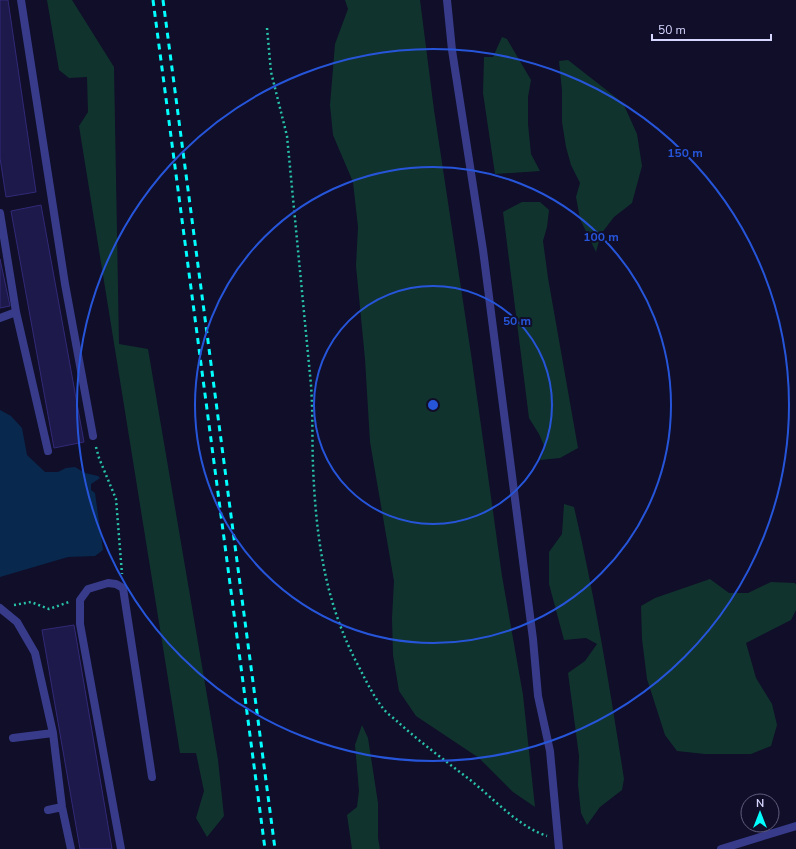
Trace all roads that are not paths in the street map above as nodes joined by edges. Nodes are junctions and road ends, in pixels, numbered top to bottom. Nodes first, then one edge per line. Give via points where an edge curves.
1 (21, 0) edge
2 (447, 0) edge
3 (0, 213) edge
4 (16, 312) junction
5 (0, 318) edge
6 (93, 436) road end
7 (48, 451) dead end
8 (4, 607) edge
9 (53, 733) junction
10 (13, 738) dead end
11 (152, 777) dead end
12 (62, 807) junction
13 (48, 810) dead end
14 (796, 826) edge
15 (71, 849) edge
16 (121, 849) edge
17 (559, 849) edge
18 (721, 849) edge

1 - 6 lane via 65,284
2 - 17 lane via 452,50 486,274 533,639 538,696 550,751
3 - 4 lane
4 - 5 lane
4 - 7 lane
8 - 9 lane via 17,622 35,653
9 - 10 lane
9 - 12 lane
11 - 16 lane via 123,588 108,583 88,589 80,600 80,624
12 - 13 lane
12 - 15 lane
14 - 18 lane

